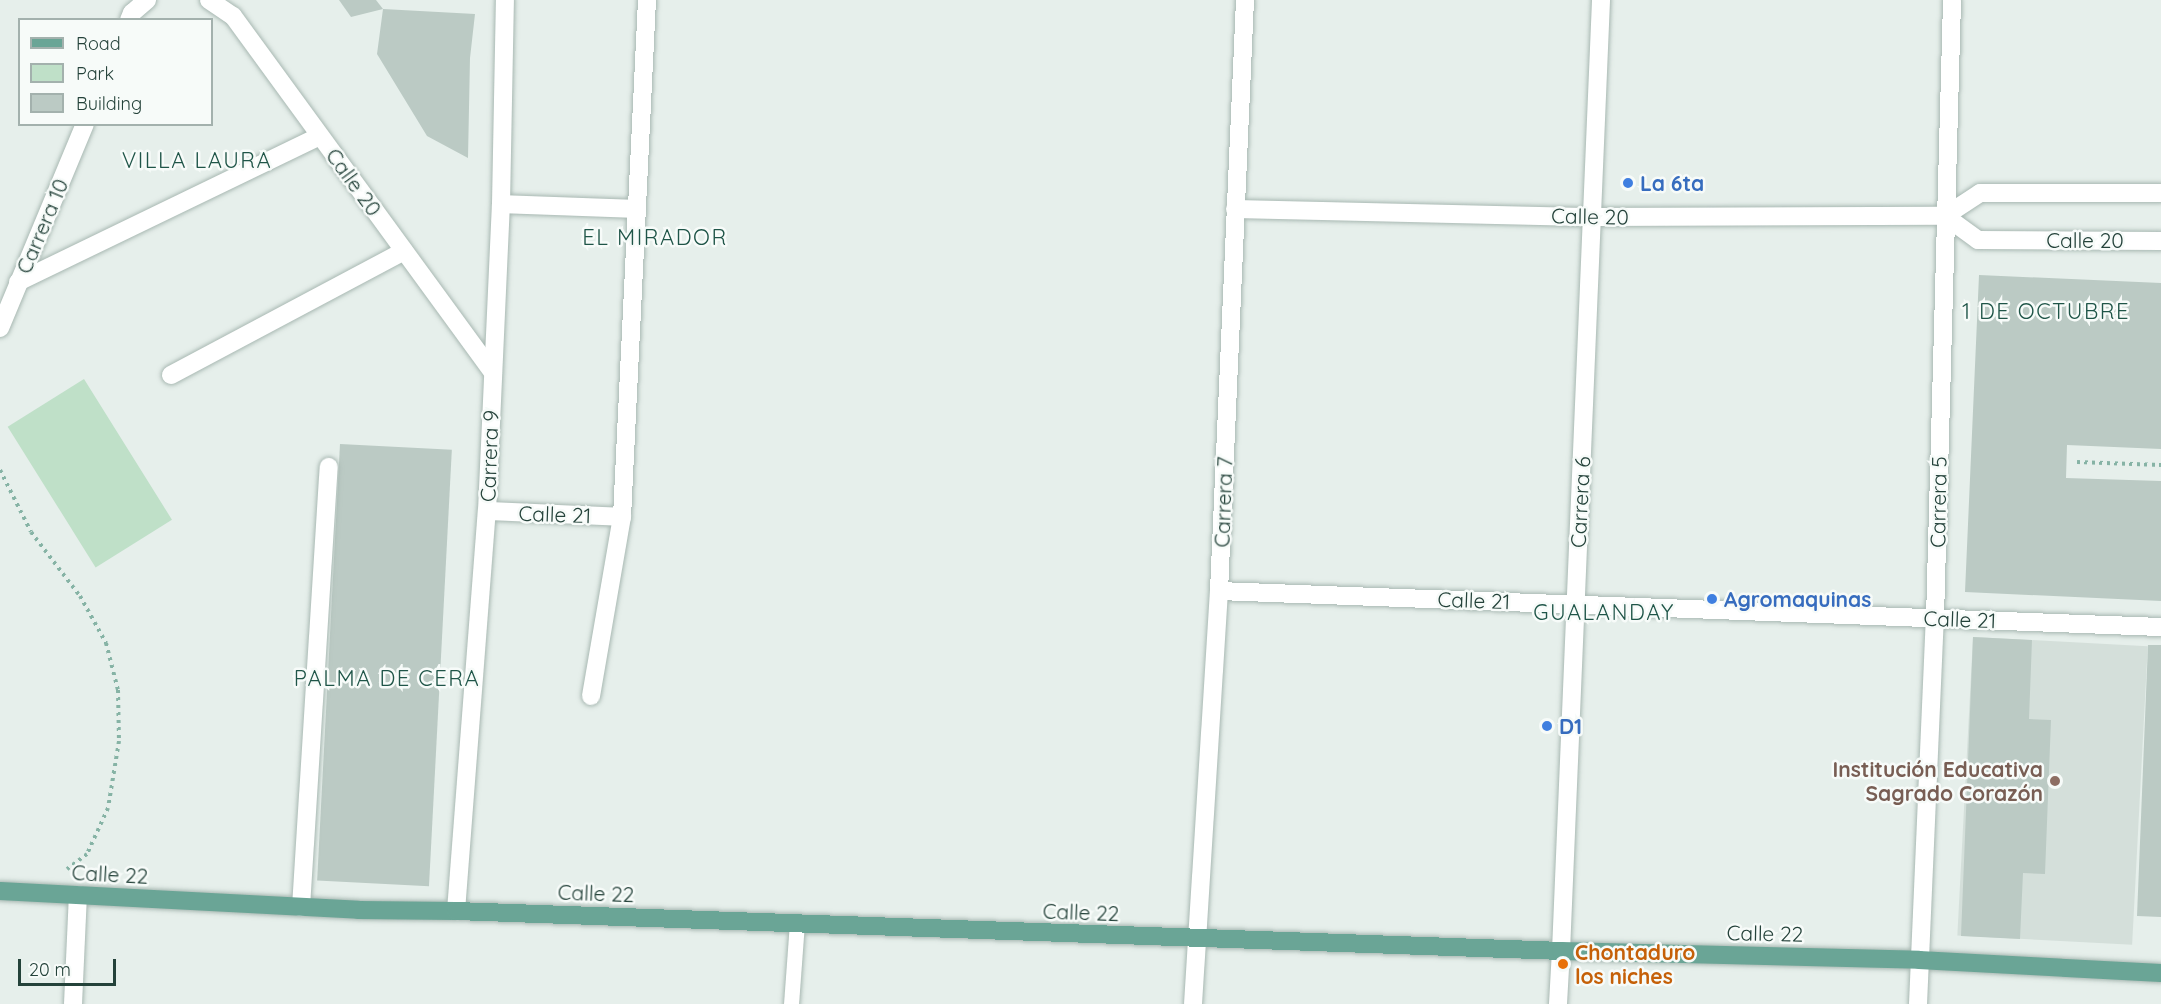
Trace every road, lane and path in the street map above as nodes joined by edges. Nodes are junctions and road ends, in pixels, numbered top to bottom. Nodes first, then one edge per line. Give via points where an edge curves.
1 (147, 0) edge
2 (209, 0) edge
3 (505, 0) edge
4 (647, 0) edge
5 (1245, 0) edge
6 (1601, 0) edge
7 (1952, 0) edge
8 (130, 18) edge
9 (84, 126) edge
10 (320, 136) junction
11 (2161, 193) edge
12 (501, 204) junction
13 (636, 209) junction
14 (1235, 209) junction
15 (1945, 216) junction
16 (1594, 217) junction
17 (2161, 241) edge
18 (404, 251) junction
19 (18, 282) junction
20 (0, 328) edge
21 (493, 372) junction
22 (171, 375) dead end
23 (2077, 462) dead end
24 (2161, 465) edge
25 (329, 467) dead end
26 (0, 470) edge
27 (487, 511) junction
28 (622, 516) junction
29 (1219, 591) junction
30 (1575, 604) junction
31 (1935, 618) junction
32 (2161, 627) edge
33 (591, 696) dead end
34 (0, 891) edge
35 (36, 893) junction
36 (78, 895) junction
37 (301, 907) junction
38 (456, 910) junction
39 (797, 923) junction
40 (1196, 939) junction
41 (1561, 951) junction
42 (1918, 960) junction
43 (2161, 973) edge
44 (73, 1004) edge
45 (791, 1004) edge
46 (1193, 1004) edge
47 (1558, 1004) edge
48 (1917, 1004) edge

1 - 8 street
2 - 10 street, Calle 20 via 233,15
3 - 12 street, Carrera 9
4 - 13 street
5 - 14 street, Carrera 7
6 - 16 street, Carrera 6
7 - 15 street, Carrera 5
9 - 19 street, Carrera 10
10 - 18 street, Calle 20
10 - 19 street
11 - 15 street via 1980,193
12 - 13 street
12 - 21 street, Carrera 9
13 - 28 street
14 - 16 street, Calle 20
14 - 29 street, Carrera 7
15 - 16 street, Calle 20
15 - 17 street, Calle 20 via 1978,240
15 - 31 street, Carrera 5
16 - 30 street, Carrera 6
18 - 21 street, Calle 20
18 - 22 street
19 - 20 street, Carrera 10
21 - 27 street, Carrera 9
23 - 24 path
25 - 37 street
26 - 35 path via 31,532 80,596 106,643 118,690 119,741 108,808 87,854
27 - 28 street, Calle 21
27 - 38 street, Carrera 9
28 - 33 street
29 - 30 street, Calle 21
29 - 40 street, Carrera 7
30 - 31 street, Calle 21
30 - 41 street, Carrera 6
31 - 32 street, Calle 21
31 - 42 street, Carrera 5
34 - 35 main road, Calle 22
35 - 36 main road, Calle 22
36 - 37 main road, Calle 22
36 - 44 street
37 - 38 main road, Calle 22
38 - 39 main road, Calle 22
39 - 40 main road, Calle 22
39 - 45 lane
40 - 41 main road, Calle 22
40 - 46 street, Carrera 7
41 - 42 main road, Calle 22
41 - 47 street, Carrera 6
42 - 43 main road, Calle 22
42 - 48 street, Carrera 5

